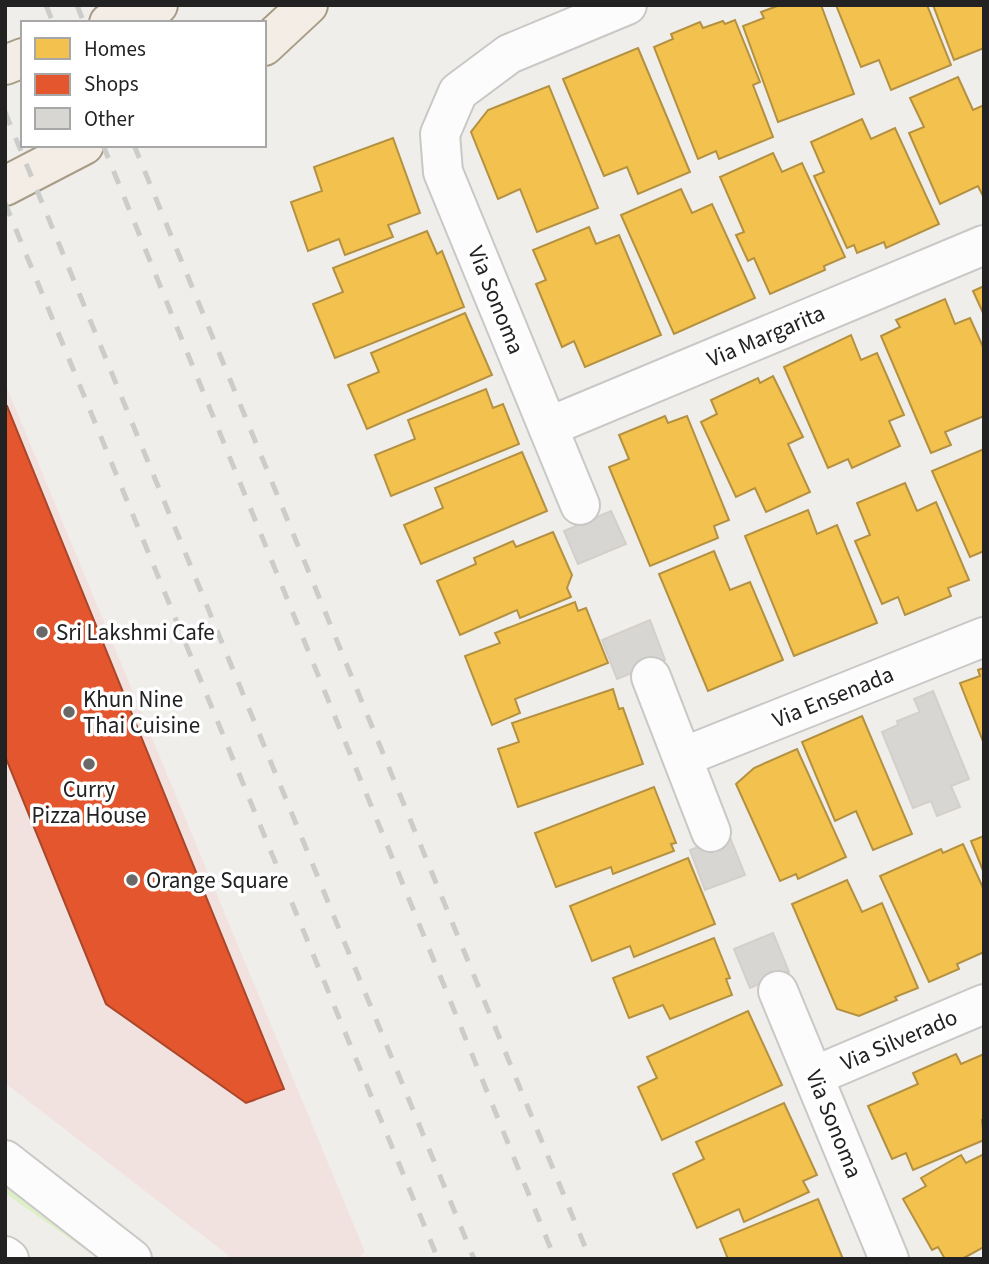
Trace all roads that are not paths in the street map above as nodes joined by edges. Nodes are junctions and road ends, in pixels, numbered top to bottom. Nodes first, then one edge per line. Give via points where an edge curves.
1 (158, 5) edge
2 (308, 5) edge
3 (627, 5) edge
4 (113, 21) edge
5 (266, 44) edge
6 (77, 149) edge
7 (5, 186) edge
8 (984, 245) edge
9 (548, 427) junction
10 (580, 505) dead end
11 (984, 637) edge
12 (651, 677) dead end
13 (683, 757) junction
14 (710, 832) dead end
15 (778, 991) dead end
16 (984, 1004) edge
17 (814, 1076) junction
18 (5, 1160) edge
19 (132, 1259) edge
20 (890, 1259) edge

1 - 4 main road
2 - 5 main road
3 - 9 street, Via Sonoma via 509,54 458,92 440,134 443,173
6 - 7 main road
8 - 9 street, Via Margarita
9 - 10 street, Via Sonoma
11 - 13 street, Via Ensenada
12 - 13 street
13 - 14 street
15 - 17 street, Via Sonoma
16 - 17 street, Via Silverado
17 - 20 street, Via Sonoma
18 - 19 street

